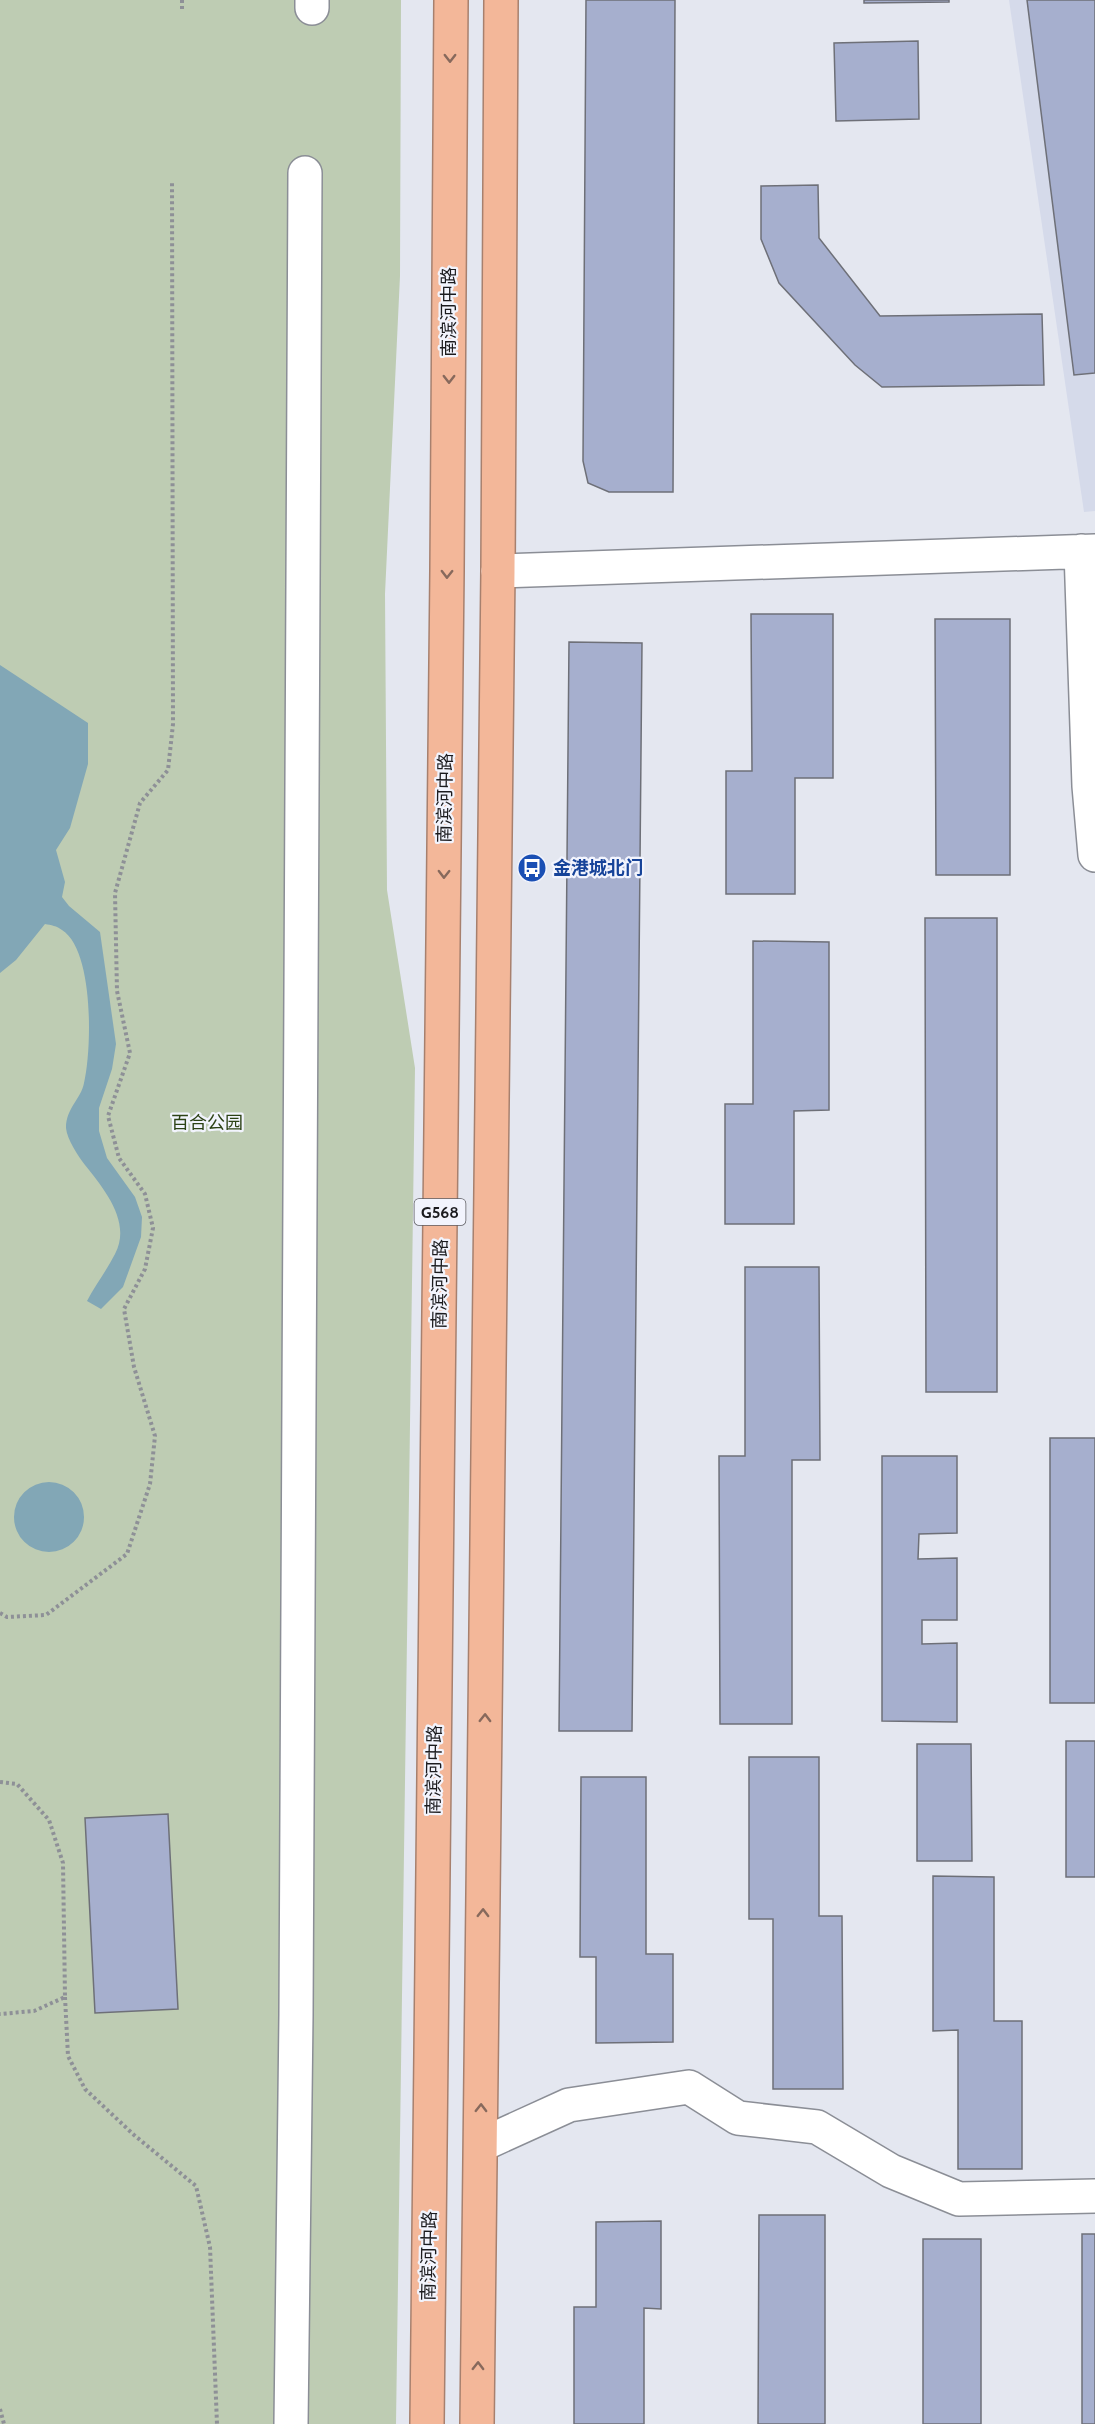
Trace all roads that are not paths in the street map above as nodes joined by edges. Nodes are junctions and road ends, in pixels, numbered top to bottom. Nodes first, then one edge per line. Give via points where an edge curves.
1 (451, 0) edge
2 (501, 0) edge
3 (304, 173) dead end
4 (1088, 551) edge
5 (498, 571) junction
6 (1095, 855) edge
7 (481, 2145) junction
8 (1095, 2196) edge
9 (291, 2424) edge
10 (427, 2424) edge
11 (477, 2424) edge

1 -> 10 highway, 南滨河中路 / G568
2 - 5 highway, G568
3 - 9 street
4 - 5 street
4 - 6 street via 1089,786
7 -> 5 highway, G568
7 - 8 street via 569,2105 689,2087 738,2118 817,2127 891,2171 959,2199
11 -> 7 highway, G568

